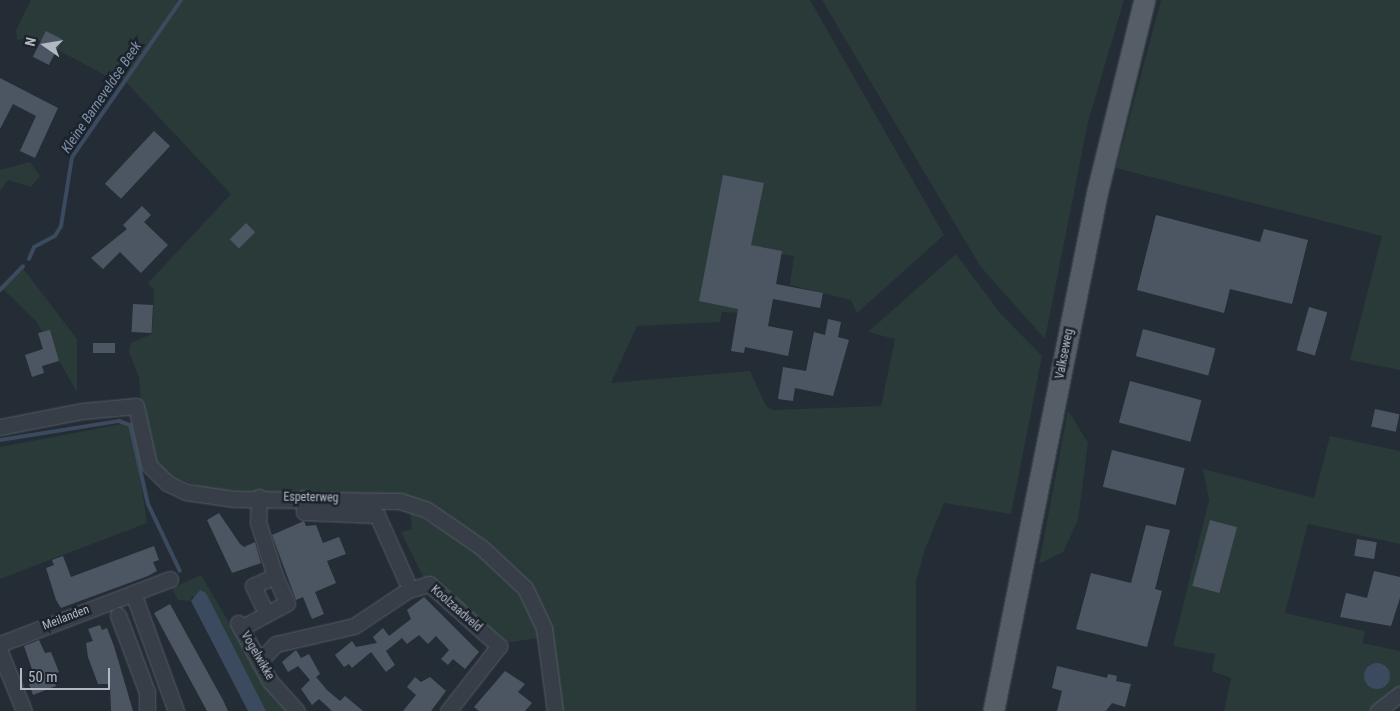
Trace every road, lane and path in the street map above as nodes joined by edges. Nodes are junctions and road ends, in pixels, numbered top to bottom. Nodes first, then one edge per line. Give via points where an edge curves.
1 (1145, 0) edge
2 (0, 426) edge
3 (259, 497) junction
4 (304, 498) junction
5 (275, 576) junction
6 (170, 579) dead end
7 (406, 580) dead end
8 (133, 593) junction
9 (266, 613) junction
10 (118, 615) dead end
11 (0, 644) edge
12 (0, 652) edge
13 (259, 662) junction
14 (170, 686) junction
15 (147, 692) junction
16 (1400, 694) edge
17 (24, 711) edge
18 (147, 711) edge
19 (176, 711) edge
20 (297, 711) edge
21 (448, 711) edge
22 (555, 711) edge
23 (994, 711) edge
24 (1378, 711) edge

1 - 23 main road, Valkseweg via 1098,191
2 - 3 street, Espeterweg via 82,411 136,406 144,452 166,483 209,497
3 - 4 street, Espeterweg
3 - 5 street via 258,522
4 - 7 street via 304,512 378,516
4 - 22 street, Espeterweg via 400,502 427,510 481,547 525,588 540,615
5 - 9 street via 287,603
5 - 9 street via 253,586
6 - 8 street, Meilanden
8 - 11 street, Meilanden
8 - 14 street
9 - 13 street, Vogelwikke via 239,626
10 - 15 street
12 - 17 street
13 - 20 street, Vogelwikke
13 - 21 street, Koolzaadveld via 276,644 354,626 408,590 429,584 499,646
14 - 15 street
14 - 19 street
15 - 18 street
16 - 24 street

